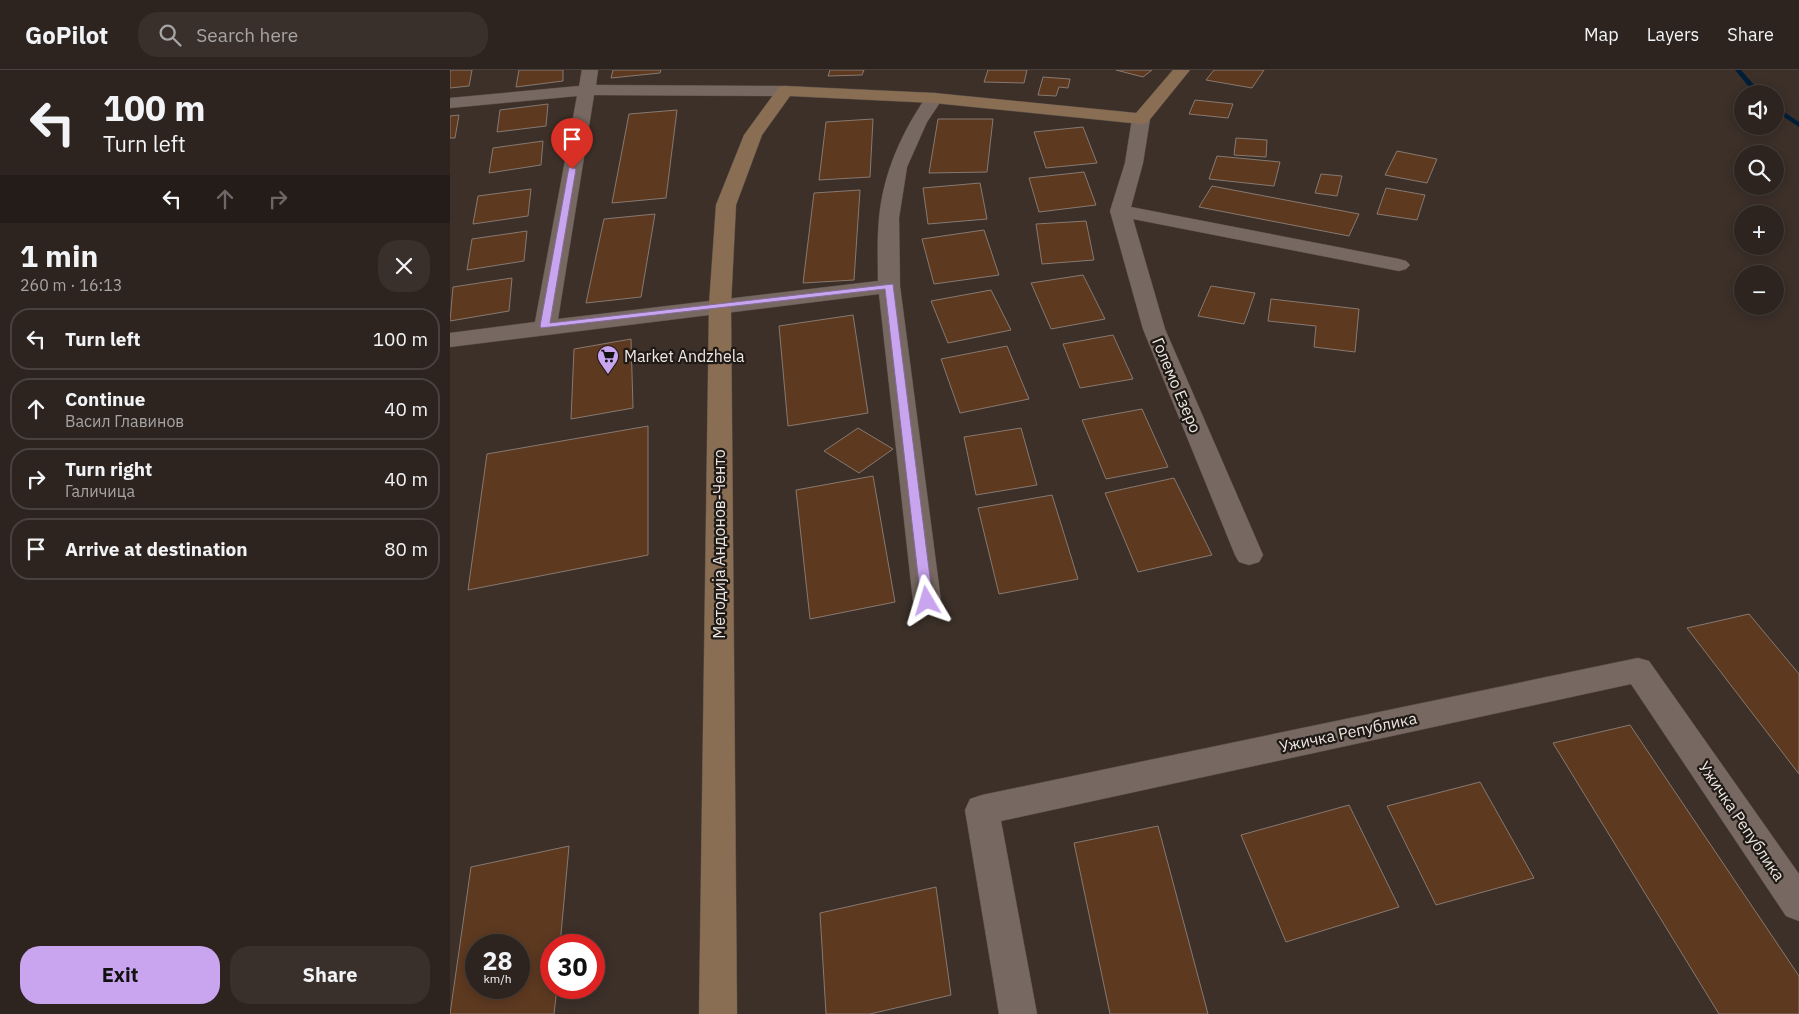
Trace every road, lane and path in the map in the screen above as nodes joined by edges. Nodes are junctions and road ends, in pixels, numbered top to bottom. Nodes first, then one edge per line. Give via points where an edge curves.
1 (590, 70) edge
2 (1182, 70) edge
3 (586, 90) junction
4 (785, 91) junction
5 (934, 98) junction
6 (450, 103) edge
7 (1141, 119) junction
8 (1120, 211) junction
9 (1399, 265) dead end
10 (889, 286) junction
11 (720, 306) junction
12 (545, 326) junction
13 (450, 340) edge
14 (1249, 555) dead end
15 (927, 601) dead end
16 (1799, 904) edge
17 (718, 1014) edge
18 (1018, 1014) edge

1 - 3 street
2 - 7 street
3 - 4 street
3 - 6 street
3 - 12 street
4 - 5 street
4 - 11 street, Методија Андонов-Ченто via 752,135 726,205
5 - 7 street
5 - 10 street via 918,122 898,167 888,218
7 - 8 street via 1134,163
8 - 9 street
8 - 14 street, Големо Езеро via 1154,329
10 - 11 street
10 - 15 street
11 - 12 street
11 - 17 street, Методија Андонов-Ченто
12 - 13 street
16 - 18 street, Ужичка Република via 1638,670 982,810

